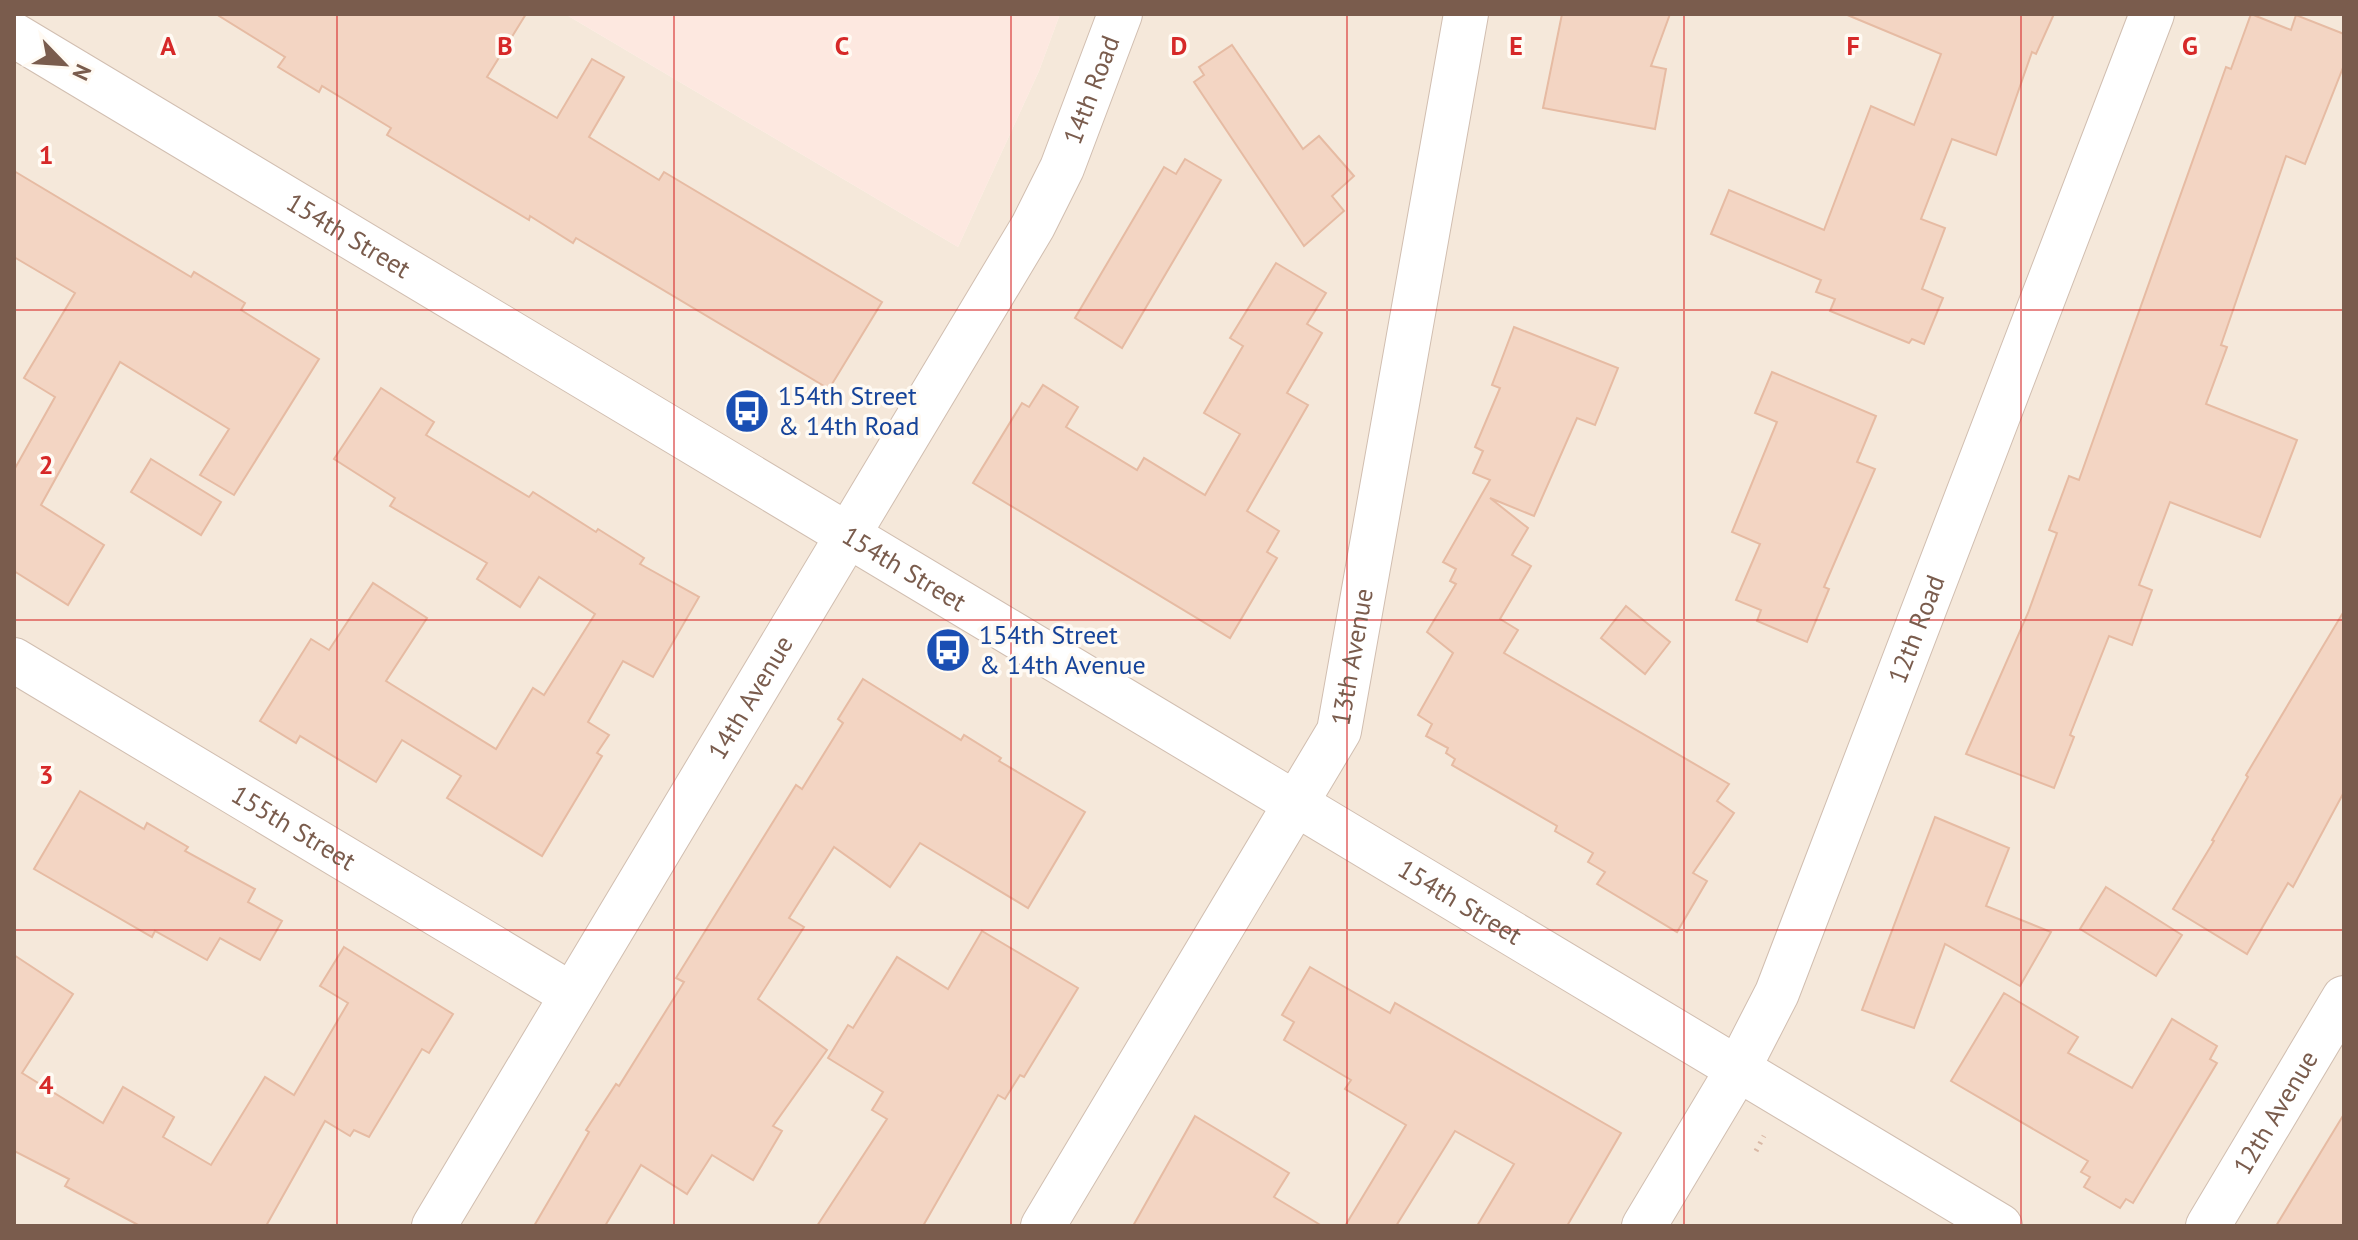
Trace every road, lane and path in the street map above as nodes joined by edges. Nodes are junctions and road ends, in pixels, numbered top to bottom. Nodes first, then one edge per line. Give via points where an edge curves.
1 (1120, 14) edge
2 (1466, 14) edge
3 (2152, 14) edge
4 (14, 35) edge
5 (1062, 168) joint
6 (848, 536) junction
7 (14, 660) edge
8 (1298, 802) junction
9 (572, 995) junction
10 (2344, 998) edge
11 (1738, 1069) junction
12 (1764, 1136) dead end
13 (1756, 1151) dead end
14 (434, 1226) edge
15 (1043, 1226) edge
16 (1644, 1226) edge
17 (2000, 1226) edge
18 (2208, 1226) edge

1 - 5 street, 14th Road
2 - 8 street, 13th Avenue via 1339,731
3 - 11 street, 12th Road via 1777,993
4 - 6 street, 154th Street
5 - 6 street, 14th Avenue via 1033,226
6 - 8 street, 154th Street
6 - 9 street, 14th Avenue
7 - 9 street, 155th Street
8 - 11 street, 154th Street
8 - 15 street, 13th Avenue
9 - 14 street, 14th Avenue
10 - 18 street, 12th Avenue
11 - 16 street, 12th Road
11 - 17 street, 154th Street
12 - 13 path

